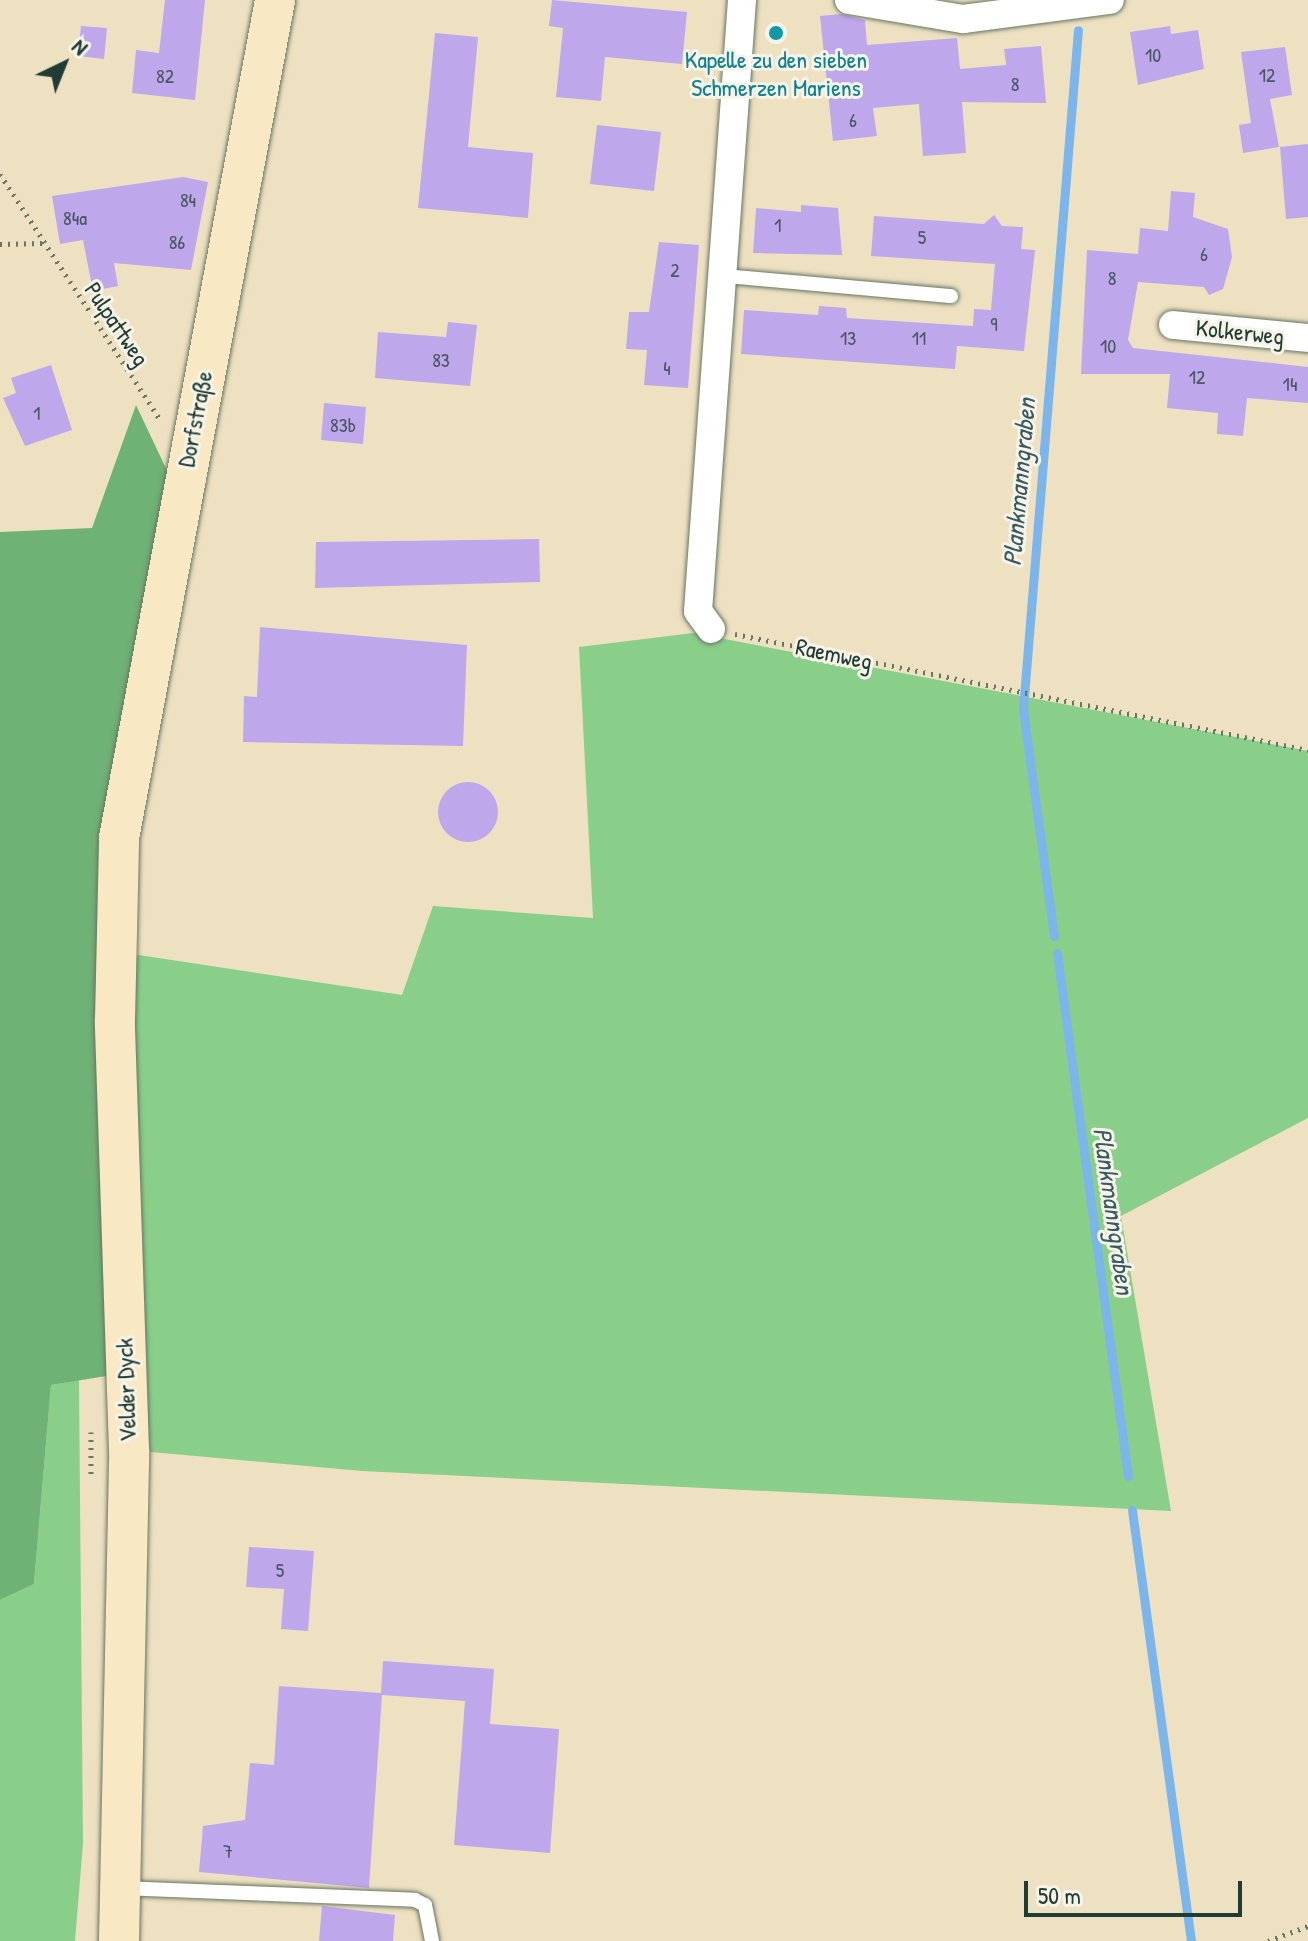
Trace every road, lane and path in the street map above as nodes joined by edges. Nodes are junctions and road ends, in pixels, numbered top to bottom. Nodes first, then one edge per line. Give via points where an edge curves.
1 (275, 0) edge
2 (742, 0) edge
3 (849, 0) edge
4 (1110, 0) edge
5 (1001, 7) edge
6 (0, 174) edge
7 (42, 243) junction
8 (0, 244) edge
9 (725, 276) junction
10 (951, 296) dead end
11 (1173, 325) dead end
12 (1308, 338) edge
13 (186, 459) junction
14 (711, 629) joint
15 (1308, 750) edge
16 (119, 838) joint
17 (120, 1888) junction
18 (1308, 1926) edge
19 (119, 1941) edge
20 (432, 1941) edge
21 (1268, 1941) edge

1 - 13 main road, Dorfstraße
2 - 9 street
3 - 5 street via 963,19
4 - 5 street
6 - 7 path, Pulpattweg
7 - 8 path
7 - 13 path, Pulpattweg
9 - 10 lane
9 - 14 street via 698,611
11 - 12 street, Kolkerweg
13 - 16 main road, Dorfstraße
14 - 15 path, Raemweg
16 - 17 main road, Velder Dyck via 115,1020 129,1450
17 - 19 main road, Velder Dyck
17 - 20 lane via 415,1900 425,1905
18 - 21 path

